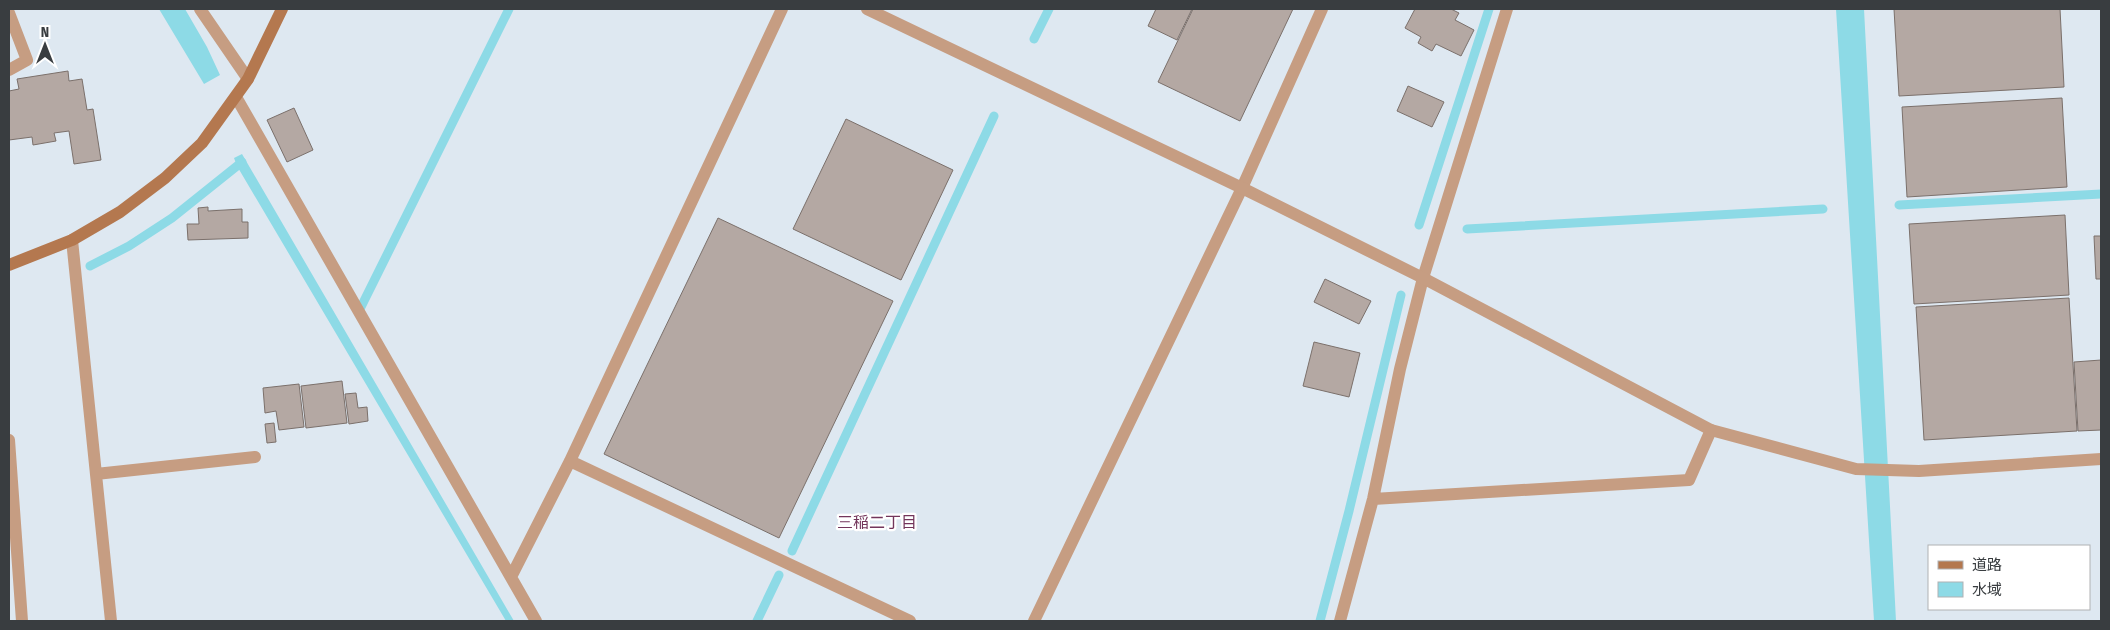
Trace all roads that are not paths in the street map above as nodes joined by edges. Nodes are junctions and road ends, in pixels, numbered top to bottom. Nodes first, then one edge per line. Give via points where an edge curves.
1 (200, 9) edge
2 (282, 9) edge
3 (782, 9) edge
4 (868, 9) edge
5 (1322, 9) edge
6 (1507, 9) edge
7 (9, 13) edge
8 (9, 70) edge
9 (248, 79) junction
10 (236, 97) junction
11 (1242, 188) junction
12 (72, 240) junction
13 (9, 265) edge
14 (1423, 278) junction
15 (1711, 430) junction
16 (9, 440) edge
17 (255, 457) dead end
18 (2101, 459) edge
19 (570, 461) junction
20 (96, 474) junction
21 (1373, 499) junction
22 (510, 577) junction
23 (22, 621) edge
24 (111, 621) edge
25 (536, 621) edge
26 (910, 621) edge
27 (1034, 621) edge
28 (1340, 621) edge

1 - 9 street
2 - 9 main road
3 - 19 street
4 - 11 street
5 - 11 street
6 - 14 street
7 - 8 street via 27,60
9 - 10 main road
10 - 12 main road via 202,143 165,178 120,212
10 - 22 street
11 - 14 street
11 - 27 street
12 - 13 main road
12 - 20 street
14 - 15 street
14 - 21 street
15 - 18 street via 1856,469 1919,471
15 - 21 street via 1690,480
16 - 23 street
17 - 20 street
19 - 22 street
19 - 26 street
20 - 24 street
21 - 28 street
22 - 25 street

